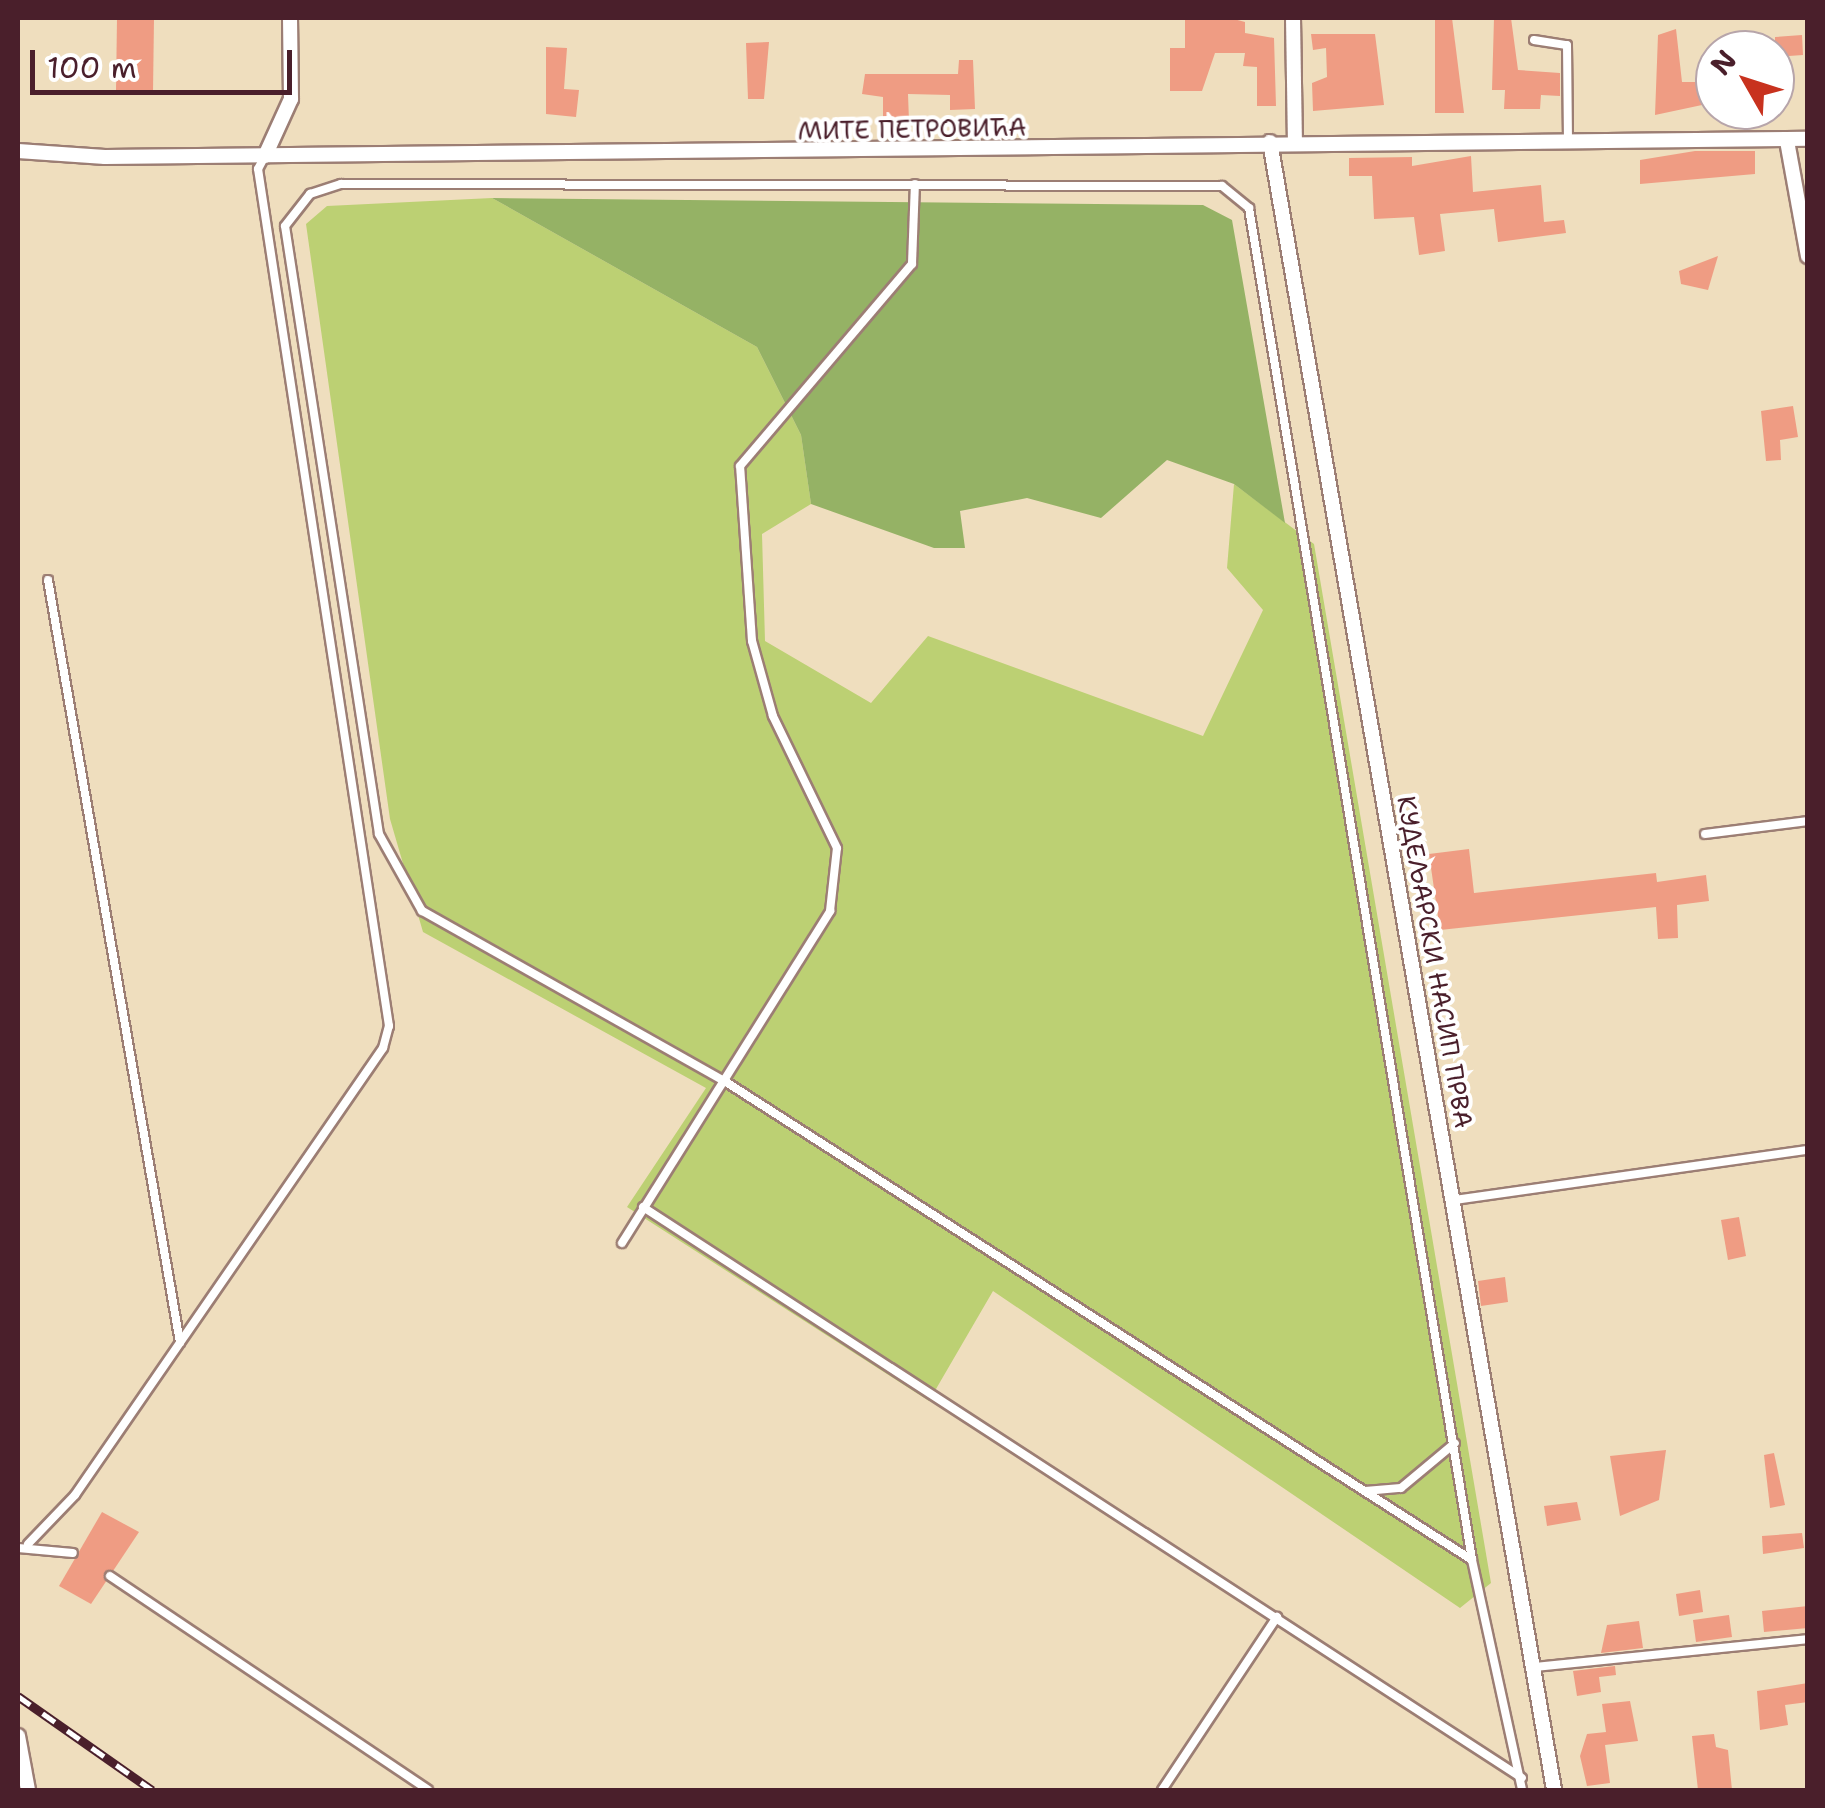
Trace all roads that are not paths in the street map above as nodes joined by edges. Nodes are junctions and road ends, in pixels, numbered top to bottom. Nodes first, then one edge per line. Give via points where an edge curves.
1 (290, 18) edge
2 (1293, 18) edge
3 (1534, 40) dead end
4 (1294, 140) junction
5 (1808, 140) edge
6 (1270, 142) junction
7 (1787, 142) junction
8 (1568, 143) junction
9 (18, 151) edge
10 (265, 156) junction
11 (915, 184) junction
12 (1808, 256) edge
13 (48, 580) dead end
14 (1808, 821) edge
15 (1704, 834) dead end
16 (726, 1082) junction
17 (1808, 1150) edge
18 (1456, 1200) junction
19 (643, 1207) junction
20 (622, 1244) dead end
21 (180, 1343) junction
22 (1455, 1443) junction
23 (1365, 1491) junction
24 (28, 1544) junction
25 (18, 1548) edge
26 (73, 1553) dead end
27 (1472, 1560) junction
28 (110, 1576) dead end
29 (1278, 1616) junction
30 (1808, 1639) edge
31 (1534, 1666) junction
32 (18, 1736) edge
33 (1522, 1778) junction
34 (28, 1790) edge
35 (428, 1790) edge
36 (1162, 1790) edge
37 (1522, 1790) edge
38 (1554, 1790) edge

1 - 10 street via 291,99
2 - 4 street
3 - 8 lane via 1567,45
4 - 6 street, МИТЕ ПЕТРОВИЋА
4 - 8 street, МИТЕ ПЕТРОВИЋА
5 - 7 street, МИТЕ ПЕТРОВИЋА
6 - 10 street, МИТЕ ПЕТРОВИЋА
6 - 18 street, КУДЕЉАРСКИ НАСИП ПРВА
7 - 8 street, МИТЕ ПЕТРОВИЋА
7 - 12 street
9 - 10 street, МИТЕ ПЕТРОВИЋА
10 - 21 lane via 258,169 389,1026
11 - 16 lane via 912,264 740,466 752,641 772,716 837,848 830,912
11 - 16 lane via 342,184 310,194 285,226 379,834 422,911
11 - 22 lane via 1222,186 1249,208
13 - 21 lane
14 - 15 lane
16 - 19 lane
16 - 23 lane
17 - 18 lane
18 - 31 street, КУДЕЉАРСКИ НАСИП ПРВА
19 - 20 lane
19 - 29 lane
21 - 24 lane via 75,1496
22 - 23 lane via 1402,1488
22 - 27 lane
23 - 27 lane
24 - 25 lane
24 - 26 lane
27 - 33 lane
28 - 35 lane
29 - 33 lane
29 - 36 lane
30 - 31 lane
31 - 38 street, КУДЕЉАРСКИ НАСИП ПРВА
32 - 34 street
33 - 37 lane

